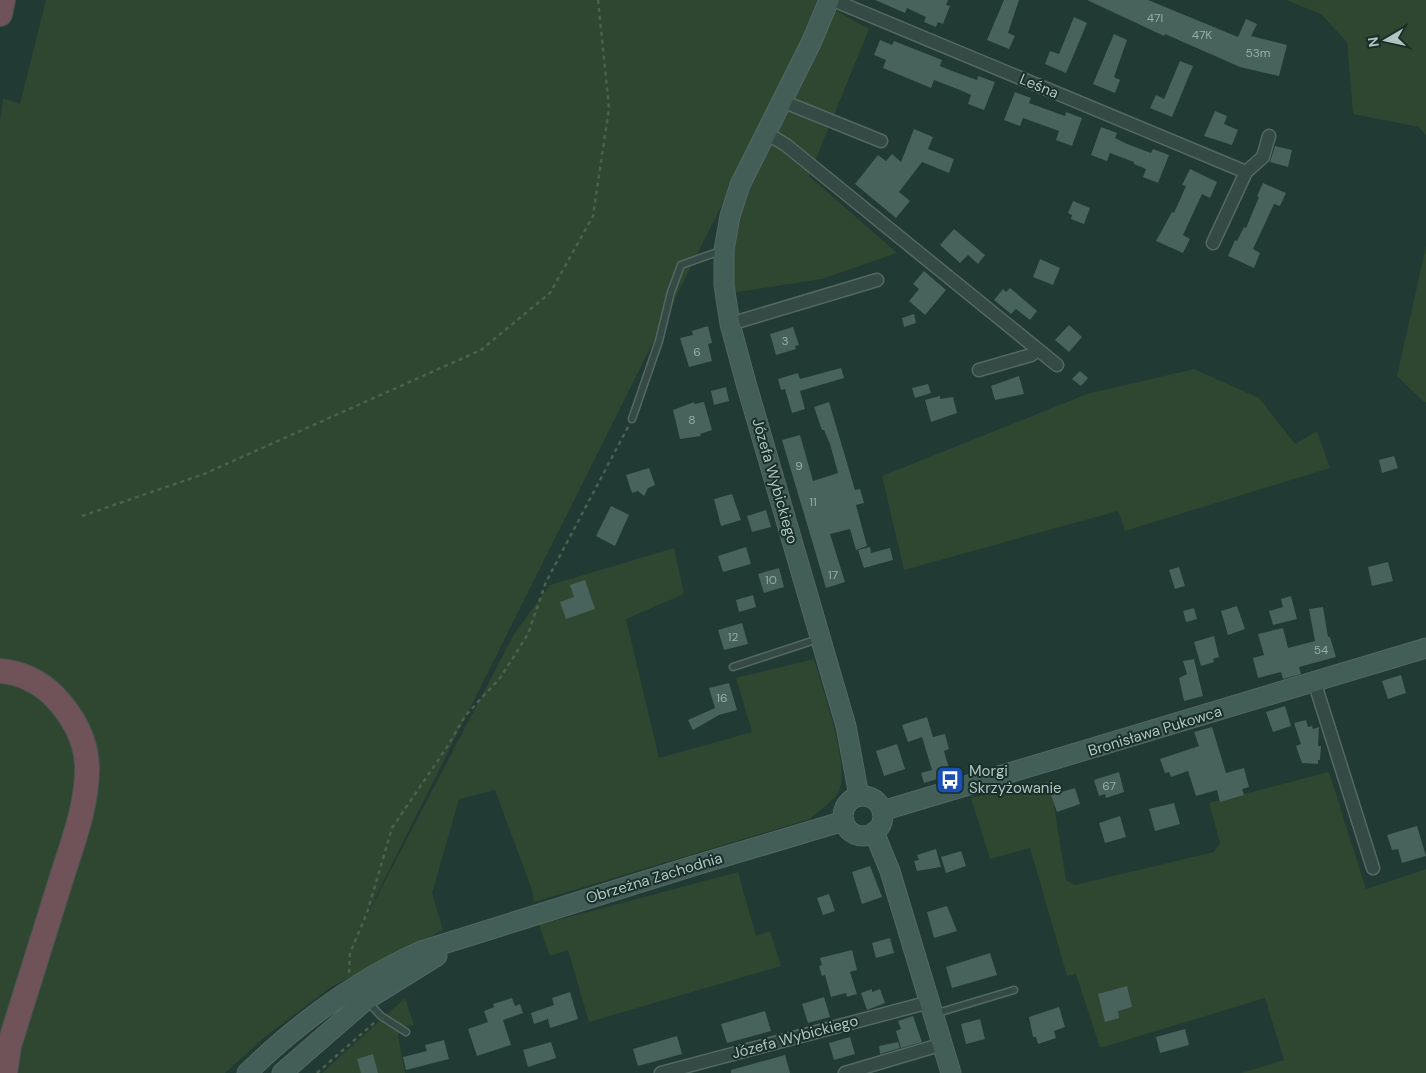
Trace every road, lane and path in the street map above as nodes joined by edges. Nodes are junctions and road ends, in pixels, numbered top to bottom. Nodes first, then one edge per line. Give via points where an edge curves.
1 (2, 0) edge
2 (598, 0) edge
3 (831, 0) edge
4 (0, 14) edge
5 (782, 102) junction
6 (766, 133) junction
7 (1269, 136) dead end
8 (881, 141) dead end
9 (1246, 172) junction
10 (1213, 243) dead end
11 (724, 250) junction
12 (877, 280) dead end
13 (730, 324) junction
14 (1038, 350) junction
15 (1057, 365) dead end
16 (980, 370) dead end
17 (632, 419) joint
18 (82, 516) dead end
19 (821, 638) junction
20 (1426, 648) edge
21 (734, 668) dead end
22 (0, 671) edge
23 (1314, 681) junction
24 (859, 796) junction
25 (882, 811) junction
26 (844, 822) junction
27 (874, 832) junction
28 (1373, 868) dead end
29 (1014, 990) dead end
30 (362, 992) junction
31 (932, 1008) junction
32 (381, 1016) junction
33 (406, 1032) dead end
34 (943, 1044) junction
35 (5, 1073) edge
36 (247, 1073) edge
37 (282, 1073) edge
38 (317, 1073) edge
39 (661, 1073) edge
40 (845, 1073) edge
41 (952, 1073) edge

1 - 4 highway
2 - 18 path via 609,108 593,216 550,293 481,350 204,474
3 - 5 street, Leśna
3 - 9 street, Leśna
5 - 6 street, Leśna
5 - 8 street
6 - 11 street, Leśna via 740,185
6 - 14 street via 786,144
7 - 9 street via 1263,157
9 - 10 street
11 - 13 street, Józefa Wybickiego via 724,285
11 - 17 lane via 681,264
12 - 13 street
13 - 19 street, Józefa Wybickiego
14 - 15 street
14 - 16 street
17 - 30 path via 546,582 528,634 500,678 464,716 392,828 367,913 350,954 350,974
19 - 21 lane
19 - 24 street, Józefa Wybickiego via 846,726
20 - 23 street, Bronisława Pukowca
22 - 35 highway via 35,681 63,705 81,735 87,769 86,793 75,834 9,1046
23 - 25 street, Bronisława Pukowca
23 - 28 street
24 - 25 street via 874,799
24 - 26 street via 846,805
25 - 27 street via 880,826
26 - 27 street via 856,834 865,836
26 - 30 street, Obrzeżna Zachodnia via 422,951 391,965
27 - 31 street via 890,871
29 - 31 lane, Józefa Wybickiego
30 - 32 lane
30 - 36 street, Obrzeżna Zachodnia via 272,1048
30 - 37 street, Obrzeżna Zachodnia
31 - 34 street
31 - 39 street, Józefa Wybickiego
32 - 33 lane
32 - 38 path
34 - 40 street
34 - 41 street

